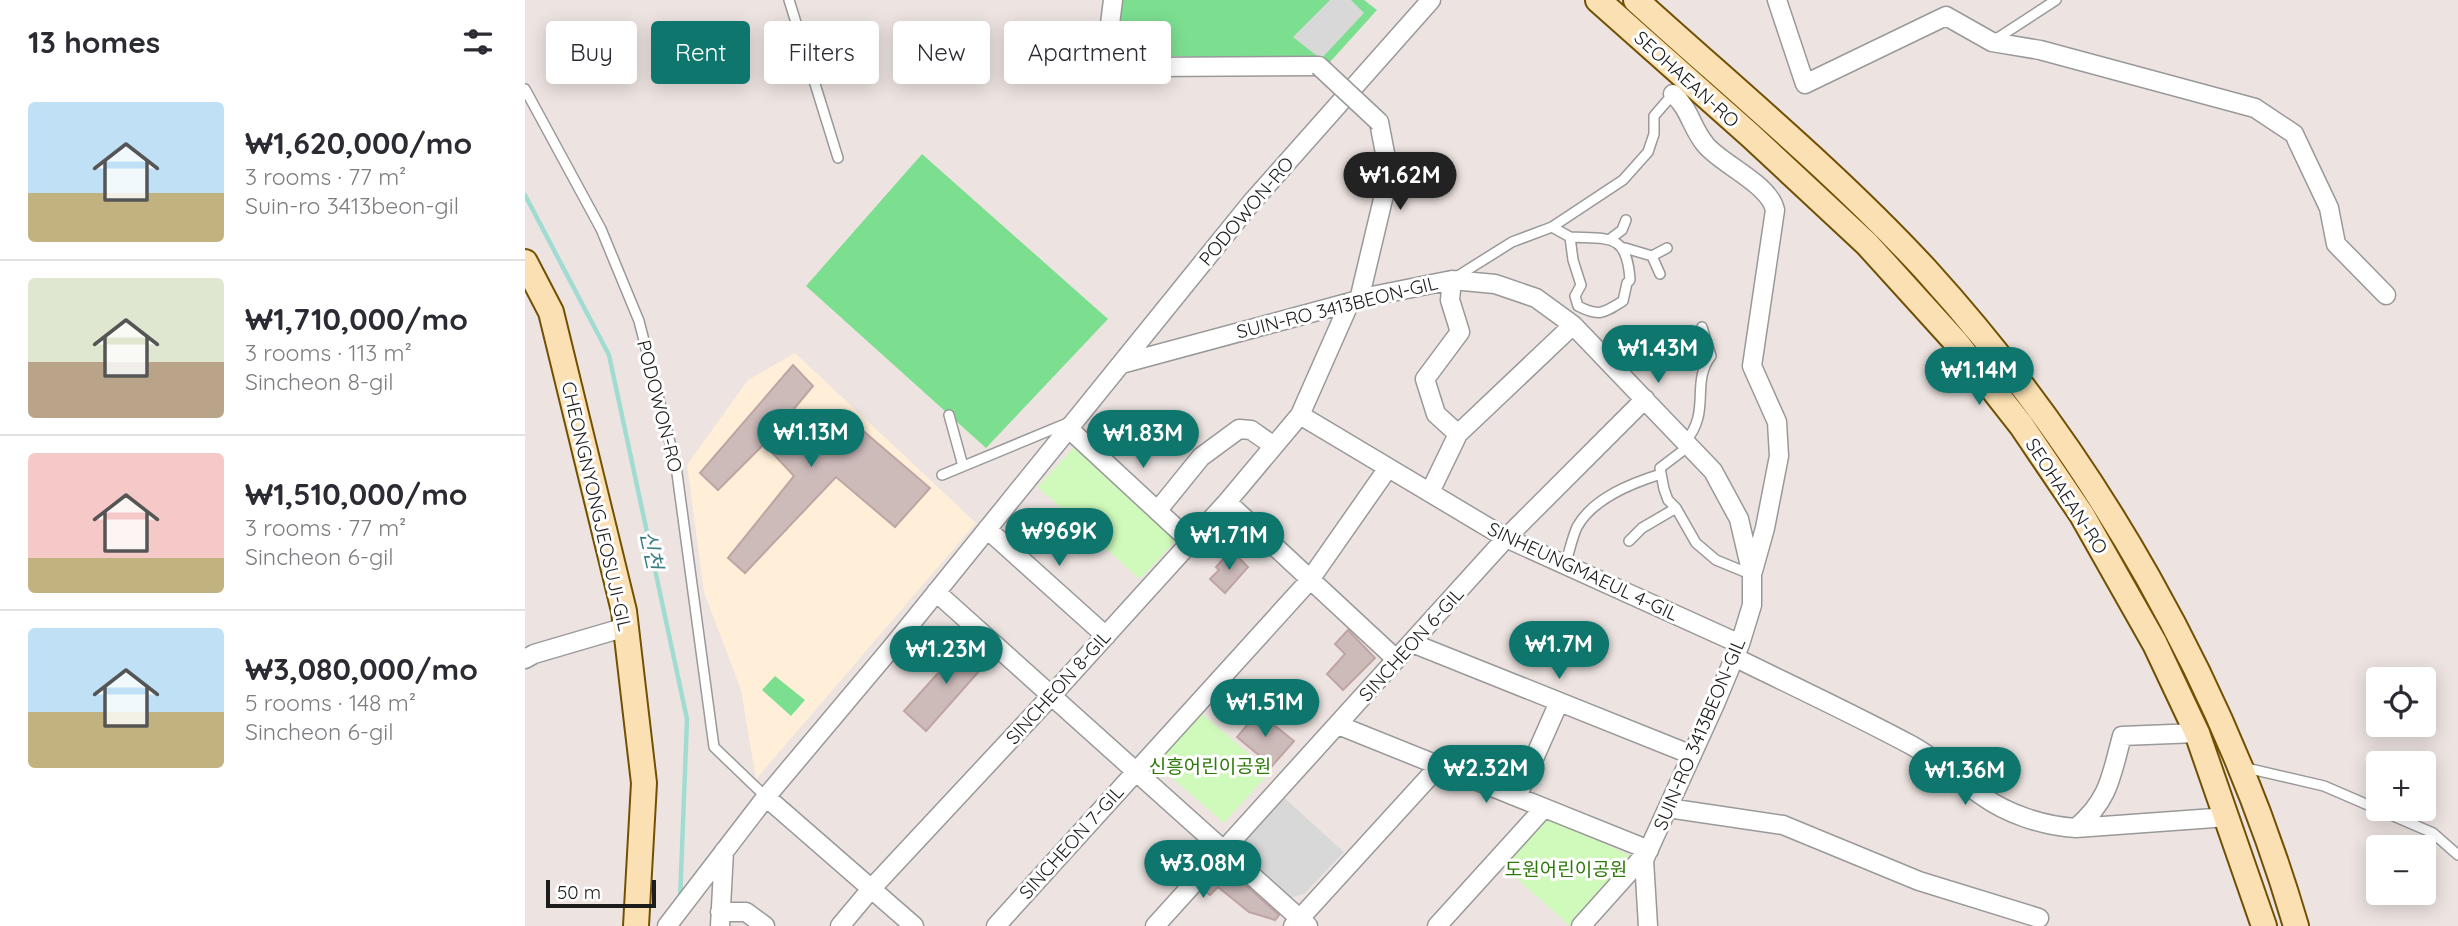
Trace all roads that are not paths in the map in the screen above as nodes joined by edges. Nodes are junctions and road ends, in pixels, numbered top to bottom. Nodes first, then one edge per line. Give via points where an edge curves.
1 (789, 0) edge
2 (1113, 0) edge
3 (1430, 0) edge
4 (1598, 0) edge
5 (1636, 0) edge
6 (1777, 0) edge
7 (2056, 0) edge
8 (1991, 42) junction
9 (1680, 86) junction
10 (525, 89) edge
11 (838, 158) dead end
12 (1626, 220) dead end
13 (1552, 227) junction
14 (1570, 237) junction
15 (1610, 239) junction
16 (1625, 248) junction
17 (1667, 248) dead end
18 (1653, 256) junction
19 (526, 267) edge
20 (1660, 274) dead end
21 (1452, 280) junction
22 (2386, 295) dead end
23 (1354, 301) junction
24 (1573, 326) junction
25 (1702, 327) dead end
26 (1120, 365) junction
27 (1645, 399) junction
28 (949, 415) dead end
29 (1300, 415) junction
30 (1072, 424) junction
31 (1458, 434) junction
32 (1687, 444) junction
33 (1274, 446) junction
34 (963, 466) junction
35 (1388, 468) junction
36 (1661, 474) junction
37 (942, 475) dead end
38 (1430, 492) junction
39 (1227, 502) junction
40 (1676, 508) junction
41 (1158, 510) junction
42 (987, 529) junction
43 (1506, 538) junction
44 (1629, 541) dead end
45 (1191, 542) junction
46 (1565, 565) junction
47 (1752, 575) junction
48 (1309, 581) junction
49 (936, 592) junction
50 (626, 626) junction
51 (1106, 636) junction
52 (1412, 643) junction
53 (1737, 650) junction
54 (525, 659) edge
55 (1396, 659) junction
56 (1051, 696) junction
57 (1559, 702) junction
58 (1338, 725) junction
59 (2197, 733) junction
60 (1692, 755) junction
61 (1439, 766) junction
62 (2240, 766) junction
63 (1135, 771) junction
64 (766, 797) junction
65 (1517, 797) junction
66 (1544, 808) junction
67 (1668, 808) junction
68 (2259, 815) junction
69 (2228, 817) junction
70 (2076, 828) junction
71 (1222, 849) junction
72 (1649, 850) junction
73 (719, 855) junction
74 (2458, 855) edge
75 (871, 889) junction
76 (2253, 892) junction
77 (2039, 918) dead end
78 (720, 919) edge
79 (1300, 924) edge
80 (636, 926) edge
81 (667, 926) edge
82 (765, 926) edge
83 (839, 926) edge
84 (914, 926) edge
85 (996, 926) edge
86 (1155, 926) edge
87 (1437, 926) edge
88 (1581, 926) edge
89 (1648, 926) edge
90 (2258, 926) edge
91 (2264, 926) edge
92 (2296, 926) edge
93 (2310, 926) edge

1 - 11 lane
2 - 23 street, SINCHEON 8-GIL, bridge via 1109,32 1146,67 1319,66 1379,122 1389,174
3 - 26 street, PODOWON-RO via 1251,203
4 - 9 main road, SEOHAEAN-RO
5 - 62 main road, SEOHAEAN-RO via 1883,225 2013,374 2052,425 2142,566
6 - 8 street via 1805,84 1946,16
7 - 8 lane
8 - 22 street via 2040,50 2255,108 2294,134 2329,208 2336,244
9 - 13 lane via 1654,116 1648,152 1633,170
9 - 47 street via 1705,145 1773,201 1775,210 1752,366 1777,422 1779,456
9 - 59 main road, SEOHAEAN-RO via 1867,244 1972,362 2082,515 2155,644
10 - 64 lane, PODOWON-RO via 601,229 639,321 676,466 714,747
12 - 15 lane
13 - 14 lane
13 - 21 lane via 1512,242
14 - 15 lane
14 - 16 lane via 1581,285 1575,296 1578,306 1592,314 1623,301 1630,280
15 - 16 lane
16 - 18 lane
17 - 18 lane
18 - 20 lane
19 - 50 main road, CHEONGNYONGJEOSUJI-GIL via 551,312
21 - 23 street, SUIN-RO 3413BEON-GIL
21 - 24 street, SUIN-RO 3413BEON-GIL via 1495,284 1537,298
21 - 31 street via 1450,300 1460,332 1425,379 1436,414
23 - 26 street, SUIN-RO 3413BEON-GIL
23 - 29 street, SINCHEON 8-GIL
24 - 27 street, SUIN-RO 3413BEON-GIL
24 - 31 street
25 - 32 lane via 1711,356 1700,377 1700,415
26 - 30 street, PODOWON-RO
27 - 32 street, SUIN-RO 3413BEON-GIL
27 - 43 street, SINCHEON 6-GIL
28 - 34 lane
29 - 33 street, SINCHEON 8-GIL
29 - 35 street, SINHEUNGMAEUL 4-GIL
30 - 34 lane
30 - 41 street
30 - 42 street, PODOWON-RO
31 - 38 street
32 - 36 lane via 1660,468
32 - 47 street, SUIN-RO 3413BEON-GIL via 1713,471 1739,519
33 - 39 street, SINCHEON 8-GIL
33 - 41 street via 1251,430 1239,429 1201,457
34 - 37 lane
35 - 38 street, SINHEUNGMAEUL 4-GIL
35 - 48 street, SINCHEON 7-GIL
36 - 40 lane via 1668,500
36 - 46 lane via 1597,505 1578,526
38 - 43 street, SINHEUNGMAEUL 4-GIL
39 - 45 street, SINCHEON 8-GIL
39 - 48 street
40 - 44 lane
40 - 47 lane via 1696,543 1716,560
41 - 45 street
42 - 49 street, PODOWON-RO
42 - 51 street
43 - 46 street, SINHEUNGMAEUL 4-GIL
43 - 52 street, SINCHEON 6-GIL
45 - 51 street, SINCHEON 8-GIL
46 - 53 street, SINHEUNGMAEUL 4-GIL
47 - 53 street, SUIN-RO 3413BEON-GIL via 1752,604
48 - 55 street
48 - 63 street, SINCHEON 7-GIL
49 - 56 street
49 - 64 street, PODOWON-RO
50 - 54 street
50 - 80 main road, CHEONGNYONGJEOSUJI-GIL via 644,783
51 - 56 street, SINCHEON 8-GIL
52 - 55 street, SINCHEON 6-GIL
52 - 57 street
53 - 60 street, SUIN-RO 3413BEON-GIL
53 - 70 street, SINHEUNGMAEUL 4-GIL via 1913,746 2003,808
55 - 58 street, SINCHEON 6-GIL
56 - 63 street
56 - 75 street, SINCHEON 8-GIL
57 - 60 street
57 - 65 street
58 - 61 street
58 - 71 street, SINCHEON 6-GIL
59 - 69 main road, SEOHAEAN-RO
59 - 70 street via 2122,736 2105,793 2093,813
60 - 67 street, SUIN-RO 3413BEON-GIL
61 - 65 street
61 - 79 street
62 - 68 main road, SEOHAEAN-RO
62 - 74 lane via 2324,786 2433,833
63 - 71 street
63 - 85 street, SINCHEON 7-GIL
64 - 73 street, PODOWON-RO
64 - 75 street
65 - 66 street
66 - 72 street
66 - 87 street
67 - 72 street, SUIN-RO 3413BEON-GIL
67 - 77 street via 1783,825 1919,881
68 - 92 main road, SEOHAEAN-RO
68 - 93 main road
69 - 70 street, SINHEUNGMAEUL 4-GIL
69 - 76 main road, SEOHAEAN-RO
71 - 79 street
71 - 86 street, SINCHEON 6-GIL
72 - 88 street
72 - 89 street, SUIN-RO 3413BEON-GIL via 1644,860
73 - 78 street
73 - 81 street, PODOWON-RO
75 - 83 street, SINCHEON 8-GIL
75 - 84 street
76 - 90 main road
76 - 91 main road, SEOHAEAN-RO
78 - 82 street via 746,912

